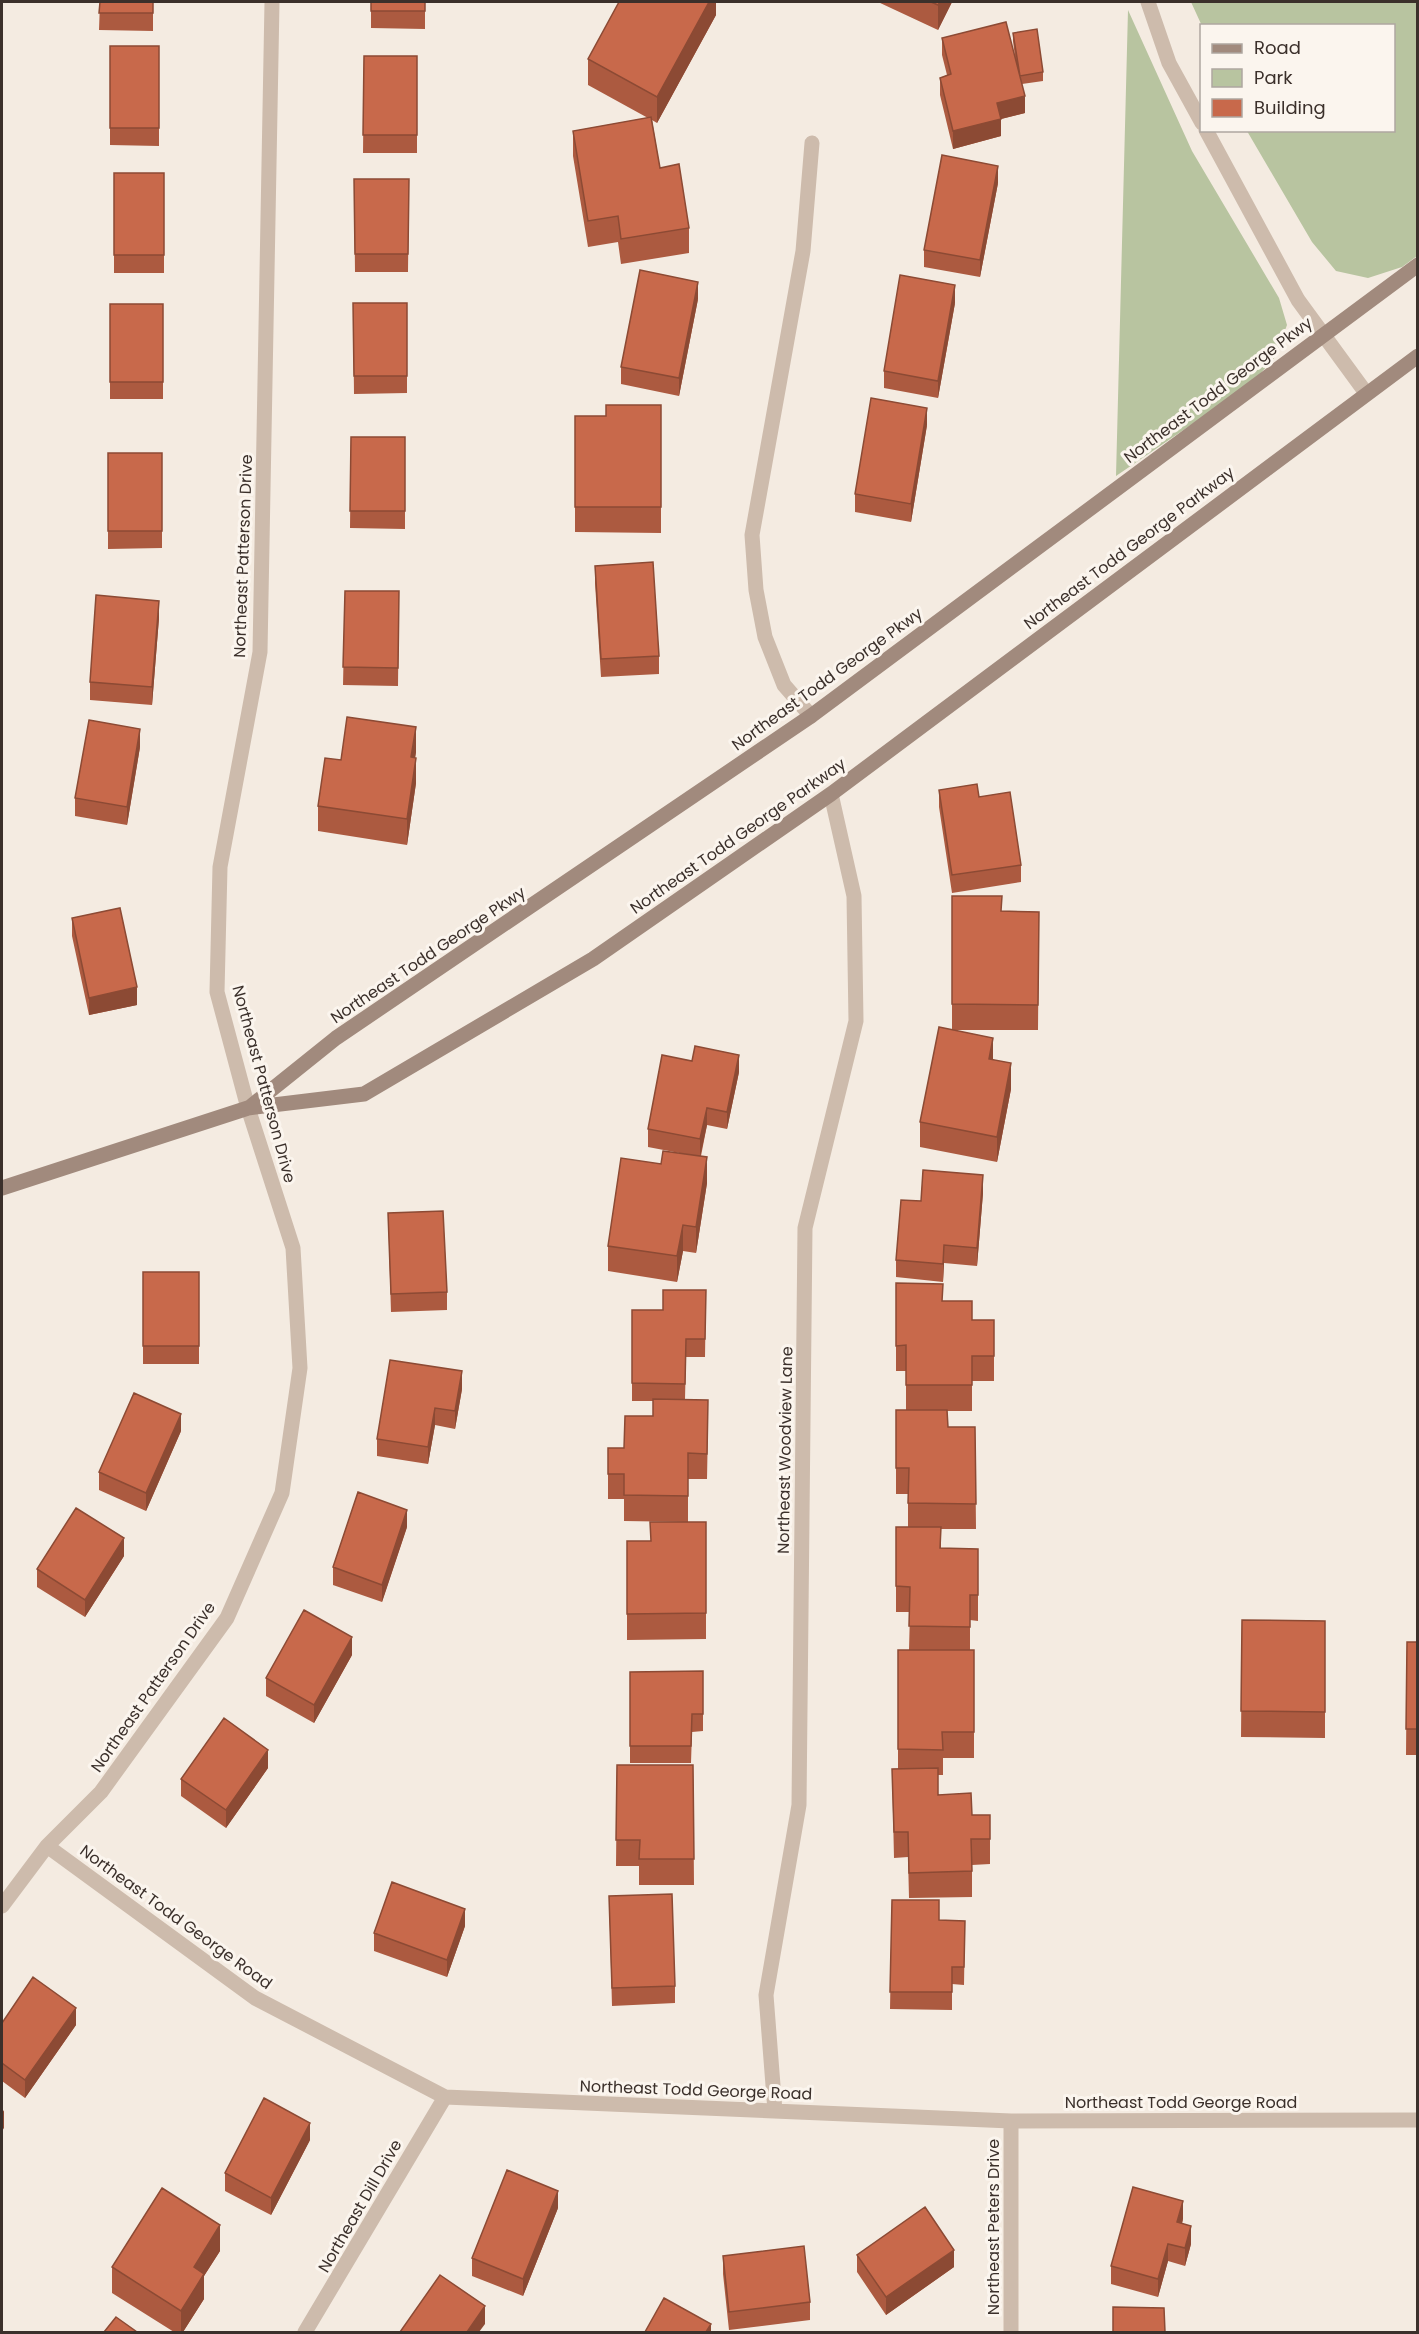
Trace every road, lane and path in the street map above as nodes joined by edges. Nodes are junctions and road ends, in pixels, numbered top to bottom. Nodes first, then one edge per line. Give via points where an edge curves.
1 (272, 2) edge
2 (1148, 2) edge
3 (1200, 119) edge
4 (1207, 132) edge
5 (812, 143) dead end
6 (1418, 265) edge
7 (1322, 336) junction
8 (1418, 356) edge
9 (1366, 393) junction
10 (811, 716) junction
11 (831, 794) junction
12 (248, 1108) junction
13 (2, 1188) edge
14 (47, 1846) junction
15 (2, 1906) edge
16 (445, 2097) junction
17 (775, 2111) junction
18 (1418, 2120) edge
19 (1011, 2121) junction
20 (305, 2332) edge
21 (1011, 2332) edge

1 - 12 street, Northeast Patterson Drive via 260,652 220,867 217,992
2 - 3 street via 1169,63
4 - 7 street via 1298,300
5 - 10 street via 803,251 752,535 765,637 784,685
6 - 7 main road, Northeast Todd George Pkwy
7 - 9 street
7 - 10 main road, Northeast Todd George Pkwy
8 - 9 main road, Northeast Todd George Parkway
9 - 11 main road, Northeast Todd George Parkway
10 - 12 main road, Northeast Todd George Pkwy via 336,1038
11 - 12 main road, Northeast Todd George Parkway via 593,959 364,1094
11 - 17 street, Northeast Woodview Lane via 854,896 856,1020 805,1228 799,1805 766,1995
12 - 13 main road, Northeast Todd George Parkway
12 - 14 street, Northeast Patterson Drive via 293,1248 300,1368 282,1492 227,1618 101,1792
14 - 15 street, Northeast Patterson Drive
14 - 16 street, Northeast Todd George Road via 255,1998
16 - 17 street, Northeast Todd George Road
16 - 20 street, Northeast Dill Drive
17 - 19 street, Northeast Todd George Road
18 - 19 street, Northeast Todd George Road
19 - 21 street, Northeast Peters Drive

